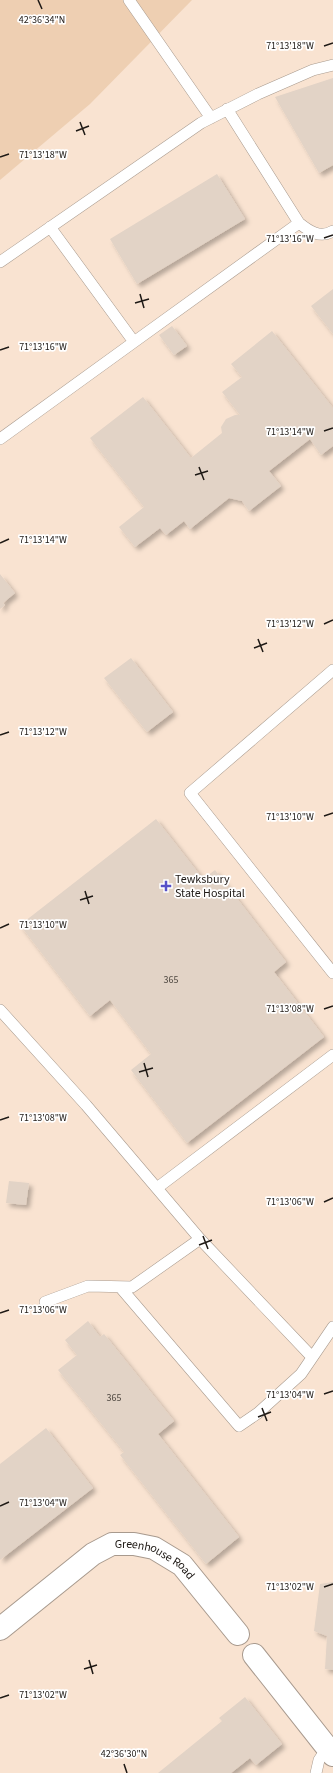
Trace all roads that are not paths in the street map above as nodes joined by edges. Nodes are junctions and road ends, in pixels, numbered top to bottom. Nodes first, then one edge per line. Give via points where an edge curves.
1 (129, 0) edge
2 (333, 65) edge
3 (227, 110) junction
4 (211, 118) junction
5 (299, 223) junction
6 (50, 227) junction
7 (333, 231) edge
8 (0, 262) edge
9 (134, 342) junction
10 (0, 439) edge
11 (333, 670) edge
12 (333, 973) edge
13 (0, 1010) edge
14 (333, 1054) edge
15 (157, 1188) junction
16 (200, 1238) junction
17 (120, 1287) junction
18 (45, 1302) dead end
19 (333, 1327) edge
20 (312, 1358) junction
21 (0, 1629) edge
22 (238, 1634) dead end
23 (254, 1655) dead end
24 (331, 1748) edge
25 (316, 1773) edge

1 - 4 lane
2 - 3 lane via 313,70
3 - 4 lane
3 - 5 lane
4 - 6 lane
5 - 7 lane via 311,233 320,235
5 - 9 lane
6 - 8 lane
6 - 9 lane
9 - 10 lane
11 - 12 lane via 190,793
13 - 15 lane
14 - 15 lane
15 - 16 lane
16 - 17 lane via 132,1287
16 - 20 lane
17 - 18 lane via 88,1286
17 - 20 lane via 239,1426 258,1413 301,1374
19 - 20 lane
21 - 22 street, Greenhouse Road via 93,1554 112,1544 134,1544 154,1548 182,1565
23 - 24 street
24 - 25 lane via 319,1760

